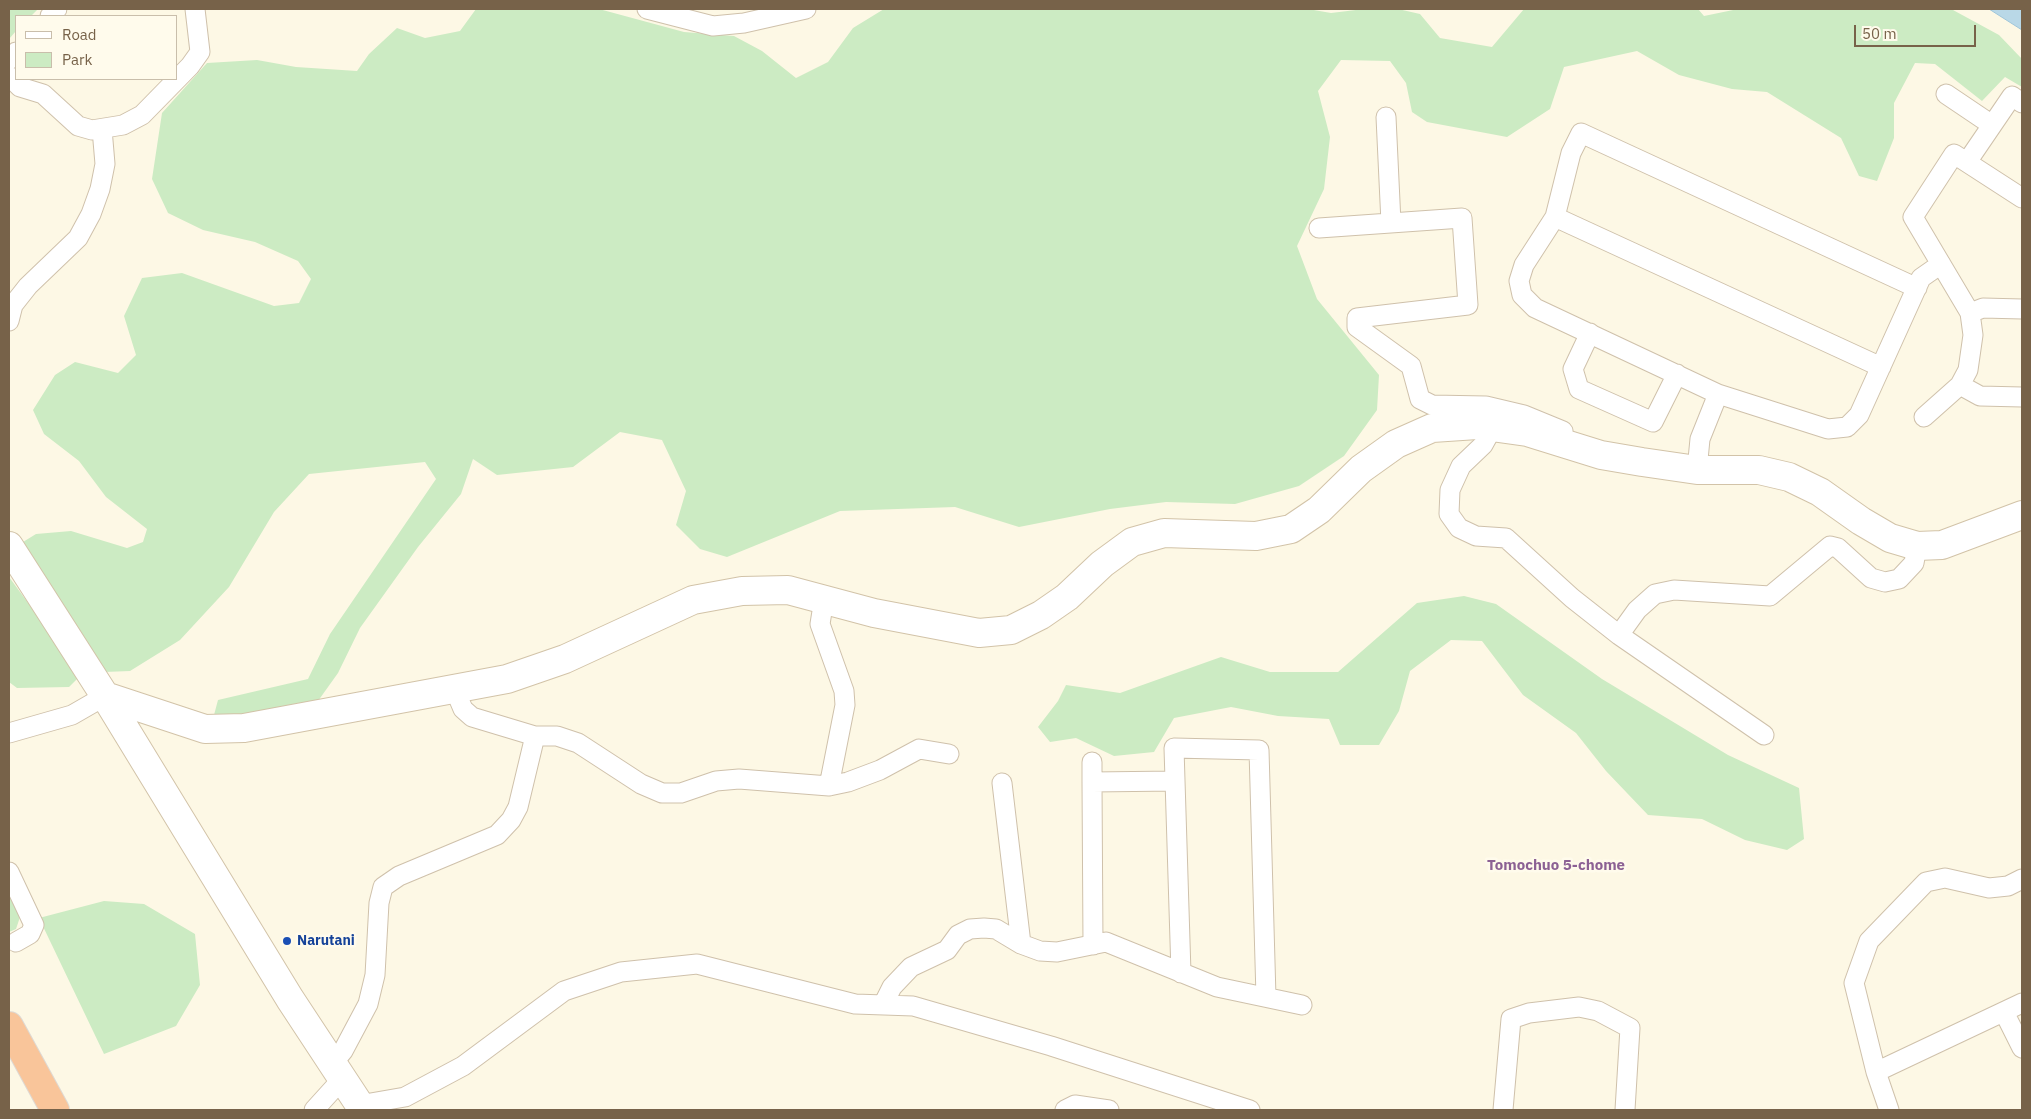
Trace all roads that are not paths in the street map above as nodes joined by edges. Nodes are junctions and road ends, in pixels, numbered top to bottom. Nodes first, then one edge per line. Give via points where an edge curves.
1 (196, 9) edge
2 (647, 9) edge
3 (806, 9) edge
4 (9, 76) edge
5 (178, 78) edge
6 (177, 80) edge
7 (1946, 94) dead end
8 (2022, 103) edge
9 (1386, 117) dead end
10 (1992, 125) junction
11 (102, 129) junction
12 (1967, 162) junction
13 (2022, 198) edge
14 (1554, 217) junction
15 (1391, 224) junction
16 (1319, 228) dead end
17 (1941, 264) junction
18 (1917, 288) junction
19 (2022, 309) edge
20 (1970, 313) junction
21 (9, 321) edge
22 (1590, 333) junction
23 (1881, 367) junction
24 (1677, 374) junction
25 (1960, 385) junction
26 (1718, 394) junction
27 (2022, 397) edge
28 (1924, 417) dead end
29 (1493, 427) junction
30 (1567, 444) junction
31 (1697, 470) junction
32 (2022, 515) edge
33 (9, 546) edge
34 (1917, 546) junction
35 (824, 599) junction
36 (1619, 635) junction
37 (455, 690) junction
38 (104, 696) junction
39 (9, 734) edge
40 (1764, 735) dead end
41 (535, 736) junction
42 (949, 754) dead end
43 (1092, 762) dead end
44 (1175, 781) junction
45 (1092, 782) junction
46 (1002, 783) dead end
47 (829, 786) junction
48 (9, 872) edge
49 (2022, 879) edge
50 (16, 942) dead end
51 (1021, 944) junction
52 (1092, 945) junction
53 (1181, 973) junction
54 (1266, 998) junction
55 (2022, 1003) edge
56 (883, 1005) junction
57 (1302, 1005) dead end
58 (2004, 1012) junction
59 (9, 1018) edge
60 (9, 1026) edge
61 (2022, 1048) edge
62 (25, 1056) junction
63 (338, 1070) junction
64 (1876, 1072) junction
65 (361, 1107) edge
66 (1072, 1108) edge
67 (54, 1110) edge
68 (314, 1110) edge
69 (1109, 1110) edge
70 (1250, 1110) edge
71 (1503, 1110) edge
72 (1625, 1110) edge
73 (1889, 1110) edge

1 - 5 street via 200,52
2 - 3 street via 712,26 744,23
4 - 11 street via 20,87 43,94 78,126
6 - 11 street via 142,116 123,125
7 - 10 street
8 - 10 street via 2012,96
9 - 15 street
10 - 12 street
11 - 21 street via 105,164 91,214 78,238 13,305
12 - 13 street
12 - 17 street via 1954,154 1913,217
14 - 18 street via 1571,153 1580,133
14 - 22 street via 1524,265 1519,282 1522,295 1535,308
14 - 23 street
15 - 16 street
15 - 30 street via 1462,218 1468,305 1357,318 1357,327 1411,366 1420,398 1432,405 1486,406 1524,415 1566,432
17 - 18 street via 1921,278
17 - 20 street
18 - 23 street
19 - 20 street via 1983,308
20 - 25 street via 1973,335 1968,370
22 - 24 street
22 - 24 street via 1573,369 1579,389 1653,422
23 - 26 street via 1859,414 1847,427 1828,429
24 - 26 street
25 - 27 street via 1980,396
25 - 28 street
26 - 31 street via 1700,439
29 - 30 street via 1527,432
29 - 35 street via 1432,428 1396,444 1361,469 1319,510 1291,529 1256,536 1164,533 1132,542 1041,616 1011,630 979,633 925,625
29 - 36 street via 1483,445 1461,466 1450,490 1449,514 1459,528 1476,536 1506,538 1572,598
30 - 31 street via 1601,455
31 - 34 street via 1759,470 1789,477 1820,492 1890,538
32 - 34 street via 1942,545
33 - 38 street
34 - 36 street via 1914,563 1899,579 1885,582 1871,578 1838,548 1830,546 1770,596 1674,590 1655,594 1637,610
35 - 37 street via 788,590 760,590 693,600 564,659 506,679
35 - 47 street via 820,624 844,691 845,704
36 - 40 street
37 - 38 street via 244,728 206,729
37 - 41 street via 463,708 472,717
38 - 39 street via 72,715
38 - 63 street via 290,998
41 - 47 street via 557,736 578,743 641,784 662,793 681,793 716,781 739,779
41 - 63 street via 518,807 497,835 399,876 383,887 368,1004 343,1051
42 - 47 street via 918,749 880,770
43 - 45 street
44 - 45 street
44 - 53 street
44 - 54 street via 1174,748 1259,750
45 - 52 street
46 - 51 street
48 - 50 street via 34,925 30,934
49 - 64 street via 2008,886 1989,888 1945,878 1926,882 1869,941 1854,983
51 - 52 street via 1057,952
51 - 56 street via 996,929 970,929 958,935 947,950 912,967 892,987
52 - 53 street via 1106,942
53 - 54 street via 1217,987
54 - 57 street
55 - 58 street
56 - 65 street via 855,1004 697,964 621,972 564,991 463,1066 405,1097
56 - 70 street via 913,1006
58 - 61 street
58 - 64 street
59 - 62 highway
60 - 62 highway
62 - 67 highway
63 - 65 street
63 - 68 street
64 - 73 street
66 - 69 street
71 - 72 street via 1511,1019 1529,1013 1579,1007 1598,1010 1630,1028

